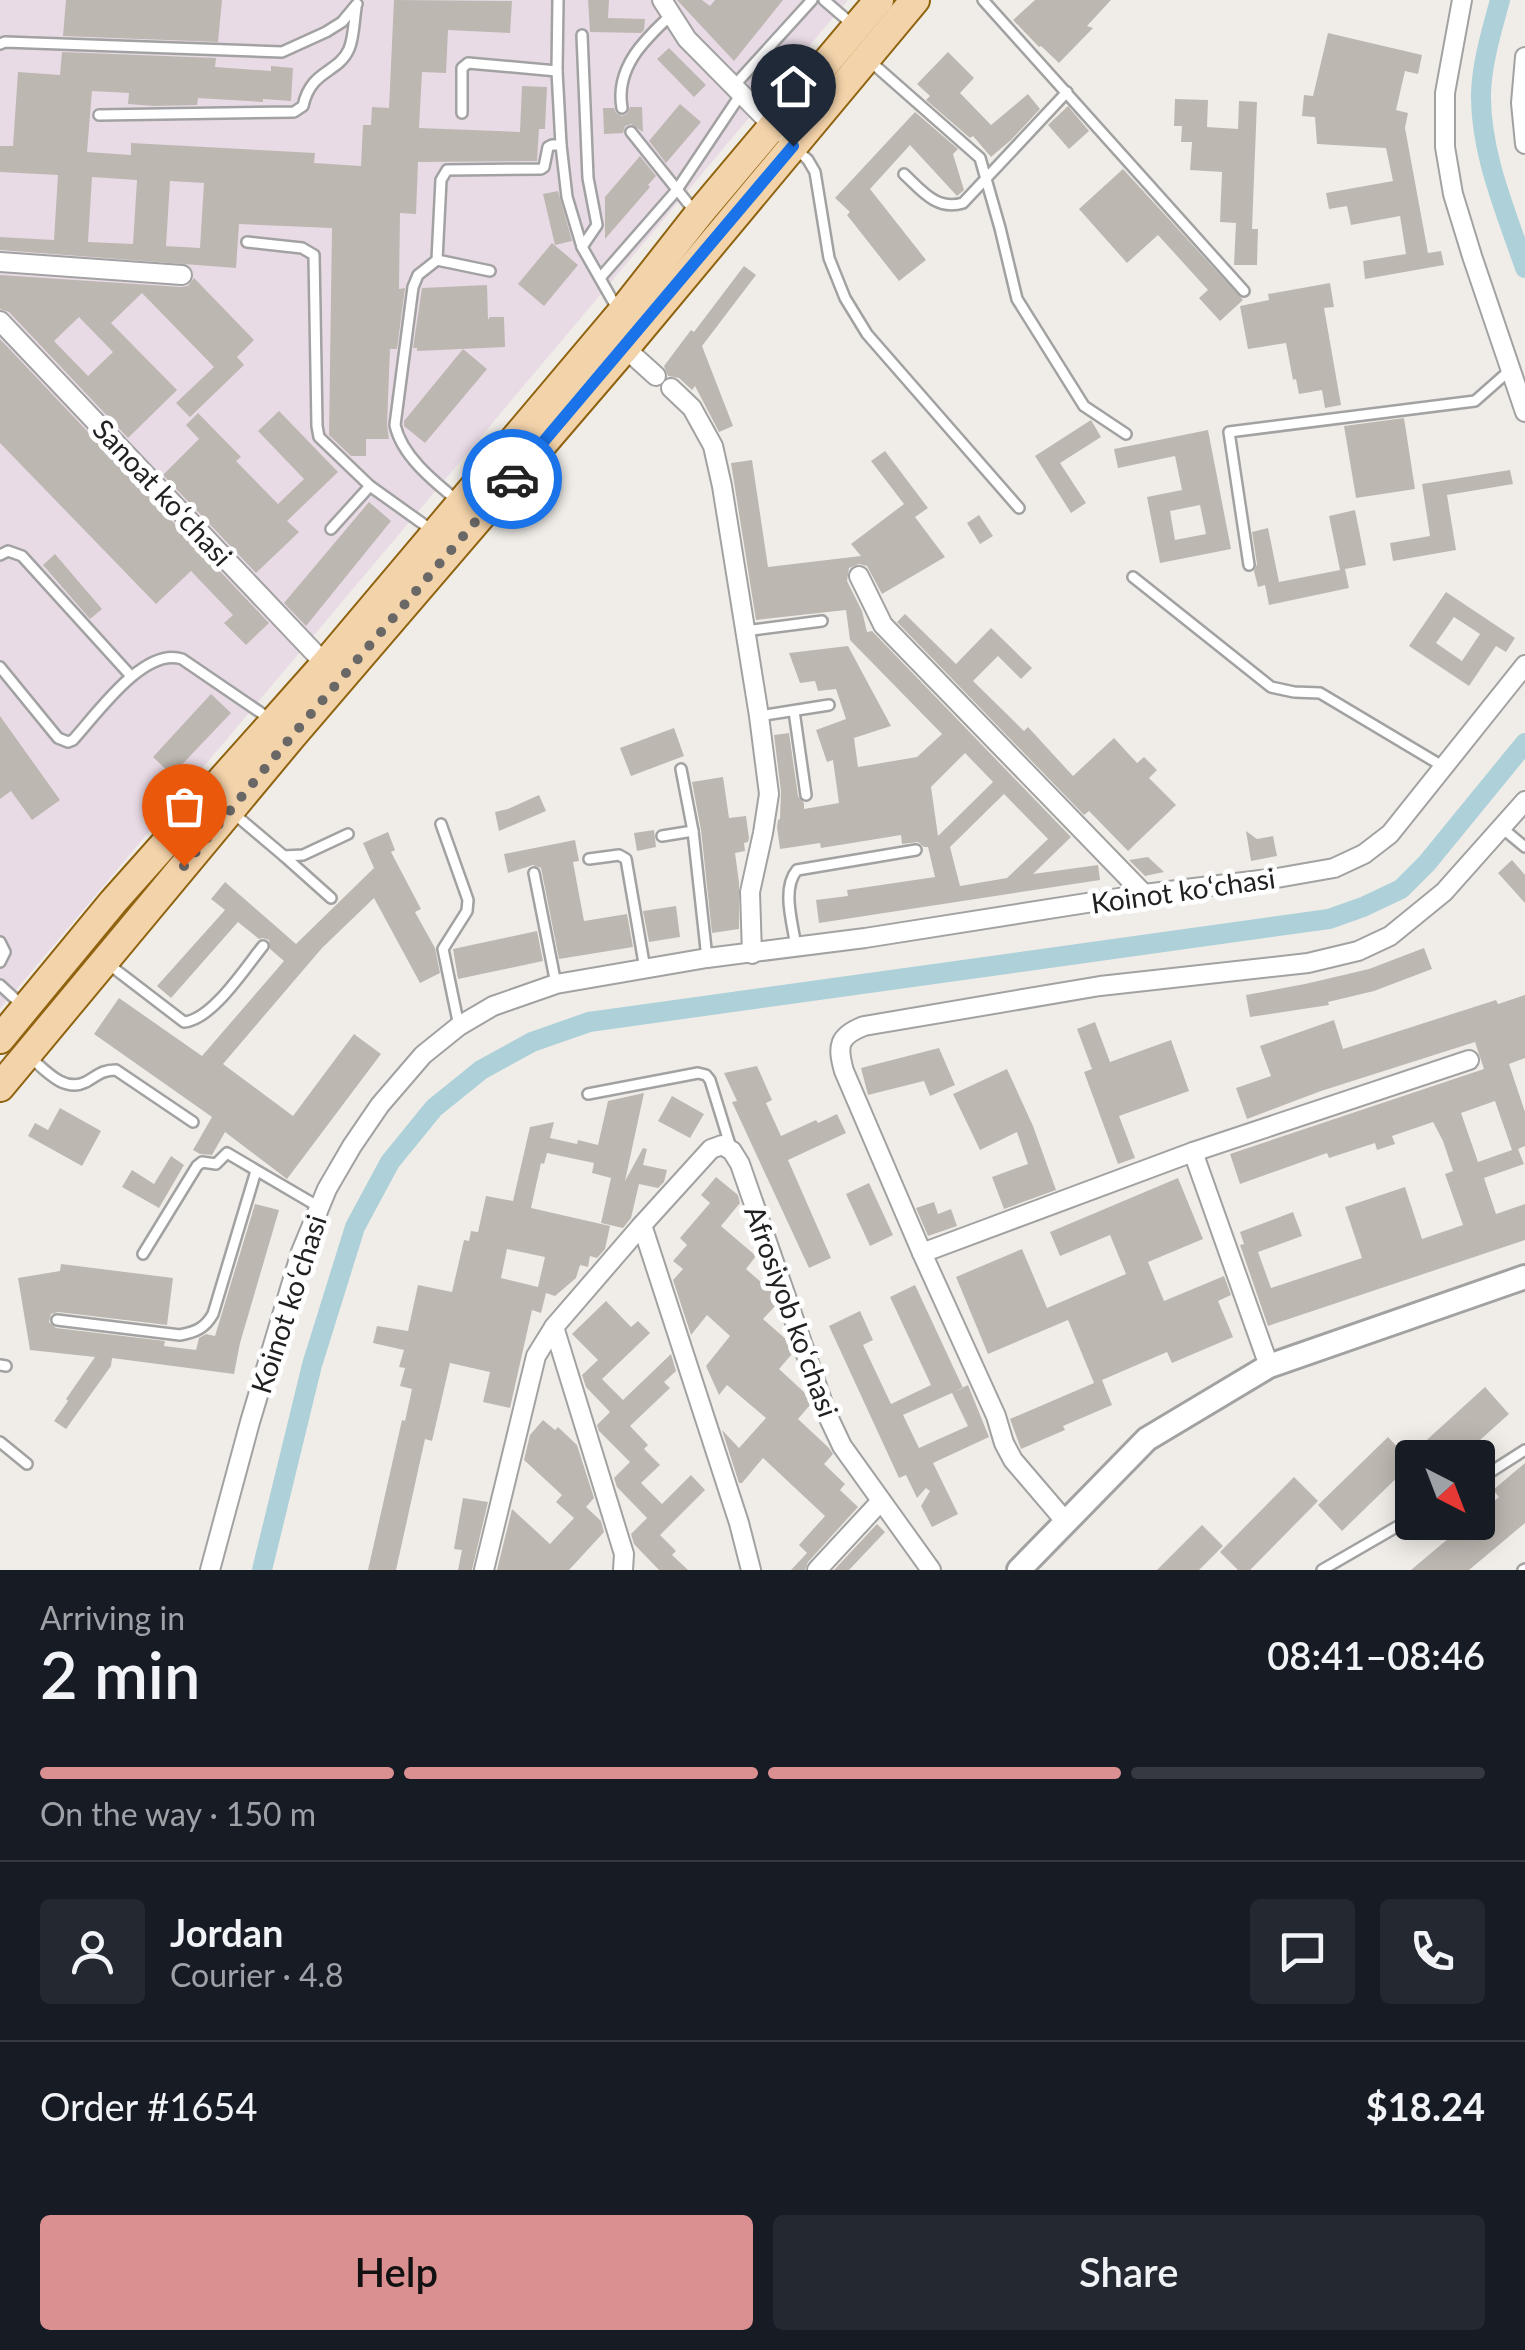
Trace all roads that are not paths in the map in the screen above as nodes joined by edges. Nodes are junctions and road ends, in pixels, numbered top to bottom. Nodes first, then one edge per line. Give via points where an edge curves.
1 (558, 0) edge
2 (812, 0) edge
3 (824, 0) edge
4 (879, 0) edge
5 (915, 0) edge
6 (983, 0) edge
7 (1462, 0) edge
8 (357, 2) edge
9 (666, 8) edge
10 (854, 27) junction
11 (582, 36) dead end
12 (0, 44) edge
13 (866, 56) junction
14 (1525, 57) edge
15 (558, 72) junction
16 (737, 91) junction
17 (1067, 92) junction
18 (622, 108) dead end
19 (462, 113) dead end
20 (98, 115) dead end
21 (630, 132) dead end
22 (783, 136) junction
23 (1525, 144) edge
24 (561, 145) junction
25 (904, 174) dead end
26 (986, 180) junction
27 (676, 191) junction
28 (698, 215) junction
29 (247, 242) dead end
30 (582, 247) junction
31 (436, 260) junction
32 (0, 262) edge
33 (490, 271) dead end
34 (182, 274) dead end
35 (600, 278) junction
36 (1244, 291) dead end
37 (621, 313) junction
38 (0, 321) edge
39 (624, 348) junction
40 (1512, 369) junction
41 (1525, 412) edge
42 (1126, 434) dead end
43 (370, 486) junction
44 (460, 503) junction
45 (1018, 508) dead end
46 (330, 529) dead end
47 (436, 532) junction
48 (0, 555) edge
49 (1250, 565) dead end
50 (859, 576) dead end
51 (1133, 577) dead end
52 (822, 621) dead end
53 (746, 631) junction
54 (324, 664) junction
55 (1525, 665) edge
56 (0, 667) edge
57 (132, 676) junction
58 (829, 705) dead end
59 (794, 711) junction
60 (759, 716) junction
61 (274, 721) junction
62 (1444, 767) junction
63 (681, 769) dead end
64 (806, 796) dead end
65 (1525, 801) edge
66 (230, 810) junction
67 (441, 824) dead end
68 (1502, 828) junction
69 (692, 830) junction
70 (348, 834) dead end
71 (662, 836) dead end
72 (1525, 847) edge
73 (916, 850) dead end
74 (284, 856) junction
75 (590, 860) dead end
76 (534, 873) dead end
77 (1144, 894) junction
78 (331, 898) dead end
79 (113, 902) junction
80 (138, 921) junction
81 (0, 942) edge
82 (263, 946) dead end
83 (796, 947) junction
84 (752, 954) junction
85 (708, 958) junction
86 (0, 962) edge
87 (104, 962) junction
88 (644, 969) junction
89 (556, 984) junction
90 (1, 987) edge
91 (26, 1009) junction
92 (459, 1026) junction
93 (0, 1039) edge
94 (28, 1055) junction
95 (1469, 1060) dead end
96 (0, 1087) edge
97 (588, 1094) dead end
98 (193, 1122) dead end
99 (732, 1150) junction
100 (1193, 1152) junction
101 (256, 1171) junction
102 (319, 1207) junction
103 (642, 1224) junction
104 (922, 1253) junction
105 (142, 1254) dead end
106 (1525, 1277) edge
107 (57, 1320) dead end
108 (554, 1327) junction
109 (1268, 1366) junction
110 (0, 1442) edge
111 (1525, 1450) edge
112 (27, 1464) dead end
113 (1495, 1469) edge
114 (880, 1501) junction
115 (1066, 1522) junction
116 (1395, 1528) edge
117 (210, 1570) edge
118 (484, 1570) edge
119 (623, 1570) edge
120 (751, 1570) edge
121 (818, 1570) edge
122 (931, 1570) edge
123 (1019, 1570) edge
124 (1322, 1570) edge

1 - 15 lane
2 - 16 lane
3 - 10 lane
4 - 10 main road
5 - 13 main road
6 - 17 lane
7 - 40 street via 1445,93 1445,147 1463,225
8 - 12 lane via 342,22 282,52
8 - 20 lane via 350,48 312,83 294,112
9 - 16 street
9 - 18 lane via 632,58 620,88
10 - 22 main road
11 - 30 lane via 588,178 597,225
13 - 22 main road
13 - 26 lane via 980,158
14 - 23 street
15 - 19 lane via 468,63 461,74
15 - 24 lane
16 - 22 street
16 - 27 lane
17 - 26 lane
17 - 36 lane
21 - 27 lane
22 - 28 main road
22 - 39 main road
22 - 45 lane via 815,172 828,258 867,334
24 - 30 lane
24 - 31 lane via 552,144 536,170 447,170
25 - 26 lane via 929,198 953,206
26 - 42 lane via 1018,300 1084,406
27 - 28 lane
27 - 35 lane
28 - 37 main road
29 - 43 lane via 314,254 319,437
30 - 35 lane
31 - 33 lane
31 - 44 lane via 413,287 395,425 408,452
32 - 34 street
35 - 37 lane
37 - 44 main road
38 - 54 street, Sanoat koʻchasi
39 - 53 street via 692,408 713,446
39 - 66 main road
40 - 41 street
40 - 49 lane via 1476,400 1229,432
43 - 46 lane
43 - 47 lane
44 - 47 main road
47 - 54 main road
48 - 57 lane via 8,550 22,556
50 - 77 street via 883,625
51 - 62 lane via 1270,687 1320,693
52 - 53 lane
53 - 60 street
54 - 61 main road
55 - 62 street, Koinot koʻchasi
56 - 57 lane via 68,742
57 - 61 lane via 173,656
58 - 59 lane
59 - 60 lane
59 - 64 lane
60 - 84 street via 768,794 750,892
61 - 79 main road
62 - 77 street, Koinot koʻchasi via 1390,834 1334,868
63 - 69 lane
65 - 68 street
66 - 74 lane
66 - 80 main road
67 - 92 lane via 468,900 443,950
68 - 72 lane
68 - 104 street via 1444,892 1390,936 1358,951 1308,963 1100,986 852,1030 840,1044 844,1071
69 - 71 lane
69 - 85 lane
70 - 74 lane via 303,855
73 - 83 lane via 798,870 790,878 789,898
74 - 78 lane
75 - 88 lane via 626,859
76 - 89 lane
77 - 83 street, Koinot koʻchasi
79 - 80 main road
79 - 91 main road
80 - 87 main road
81 - 86 lane
82 - 87 lane via 196,1021 184,1022
83 - 84 street, Koinot koʻchasi
84 - 85 street, Koinot koʻchasi
85 - 88 street, Koinot koʻchasi
87 - 94 main road
88 - 89 street, Koinot koʻchasi
89 - 92 street, Koinot koʻchasi via 492,1006
90 - 91 lane
91 - 93 main road
92 - 102 street, Koinot koʻchasi via 380,1105
94 - 96 main road
94 - 98 lane via 72,1086 116,1070
95 - 100 street
97 - 99 lane via 706,1075
99 - 103 street via 712,1149
99 - 114 street, Afrosiyob koʻchasi via 826,1412
100 - 104 street
100 - 109 street
101 - 102 lane
101 - 105 lane via 226,1153 216,1164 202,1162
101 - 107 lane via 207,1326 180,1335
102 - 117 street, Koinot koʻchasi
103 - 108 street
103 - 120 street
104 - 115 street via 1013,1460
106 - 109 street
108 - 118 street via 536,1356
108 - 119 street via 624,1554
109 - 115 street via 1147,1439
110 - 112 lane
111 - 113 lane
114 - 121 street
114 - 122 street, Afrosiyob koʻchasi
115 - 123 street
116 - 124 lane

